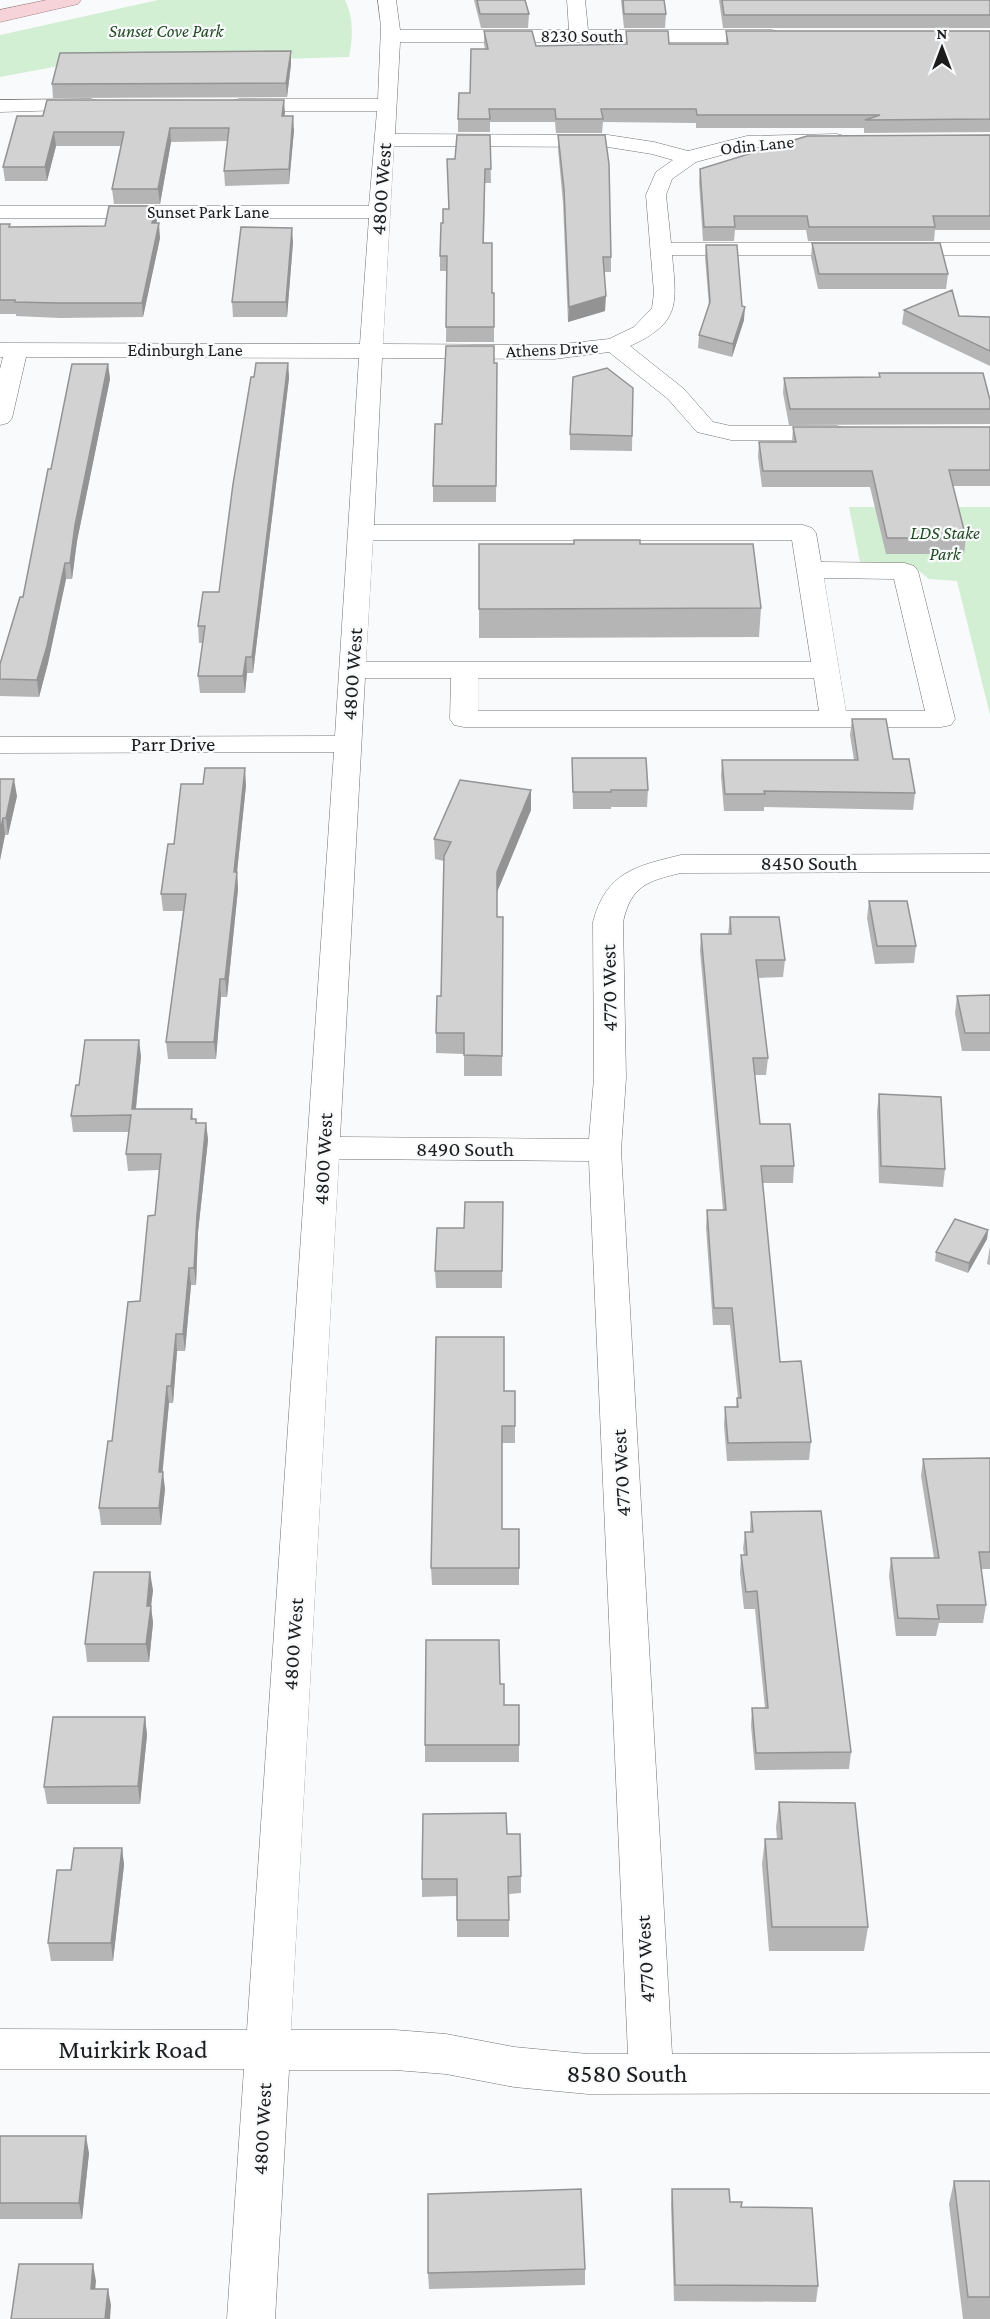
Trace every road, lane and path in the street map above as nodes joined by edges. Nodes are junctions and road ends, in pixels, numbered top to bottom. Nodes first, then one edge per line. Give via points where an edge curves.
1 (72, 0) edge
2 (387, 0) edge
3 (576, 0) edge
4 (0, 16) edge
5 (390, 36) junction
6 (579, 36) junction
7 (790, 36) edge
8 (0, 105) edge
9 (104, 105) edge
10 (220, 105) edge
11 (387, 105) junction
12 (384, 140) junction
13 (851, 140) edge
14 (688, 158) junction
15 (0, 212) edge
16 (380, 212) junction
17 (660, 249) junction
18 (990, 249) edge
19 (614, 345) junction
20 (8, 350) edge
21 (369, 351) junction
22 (0, 418) edge
23 (858, 433) edge
24 (361, 532) junction
25 (810, 570) junction
26 (352, 670) junction
27 (465, 670) junction
28 (826, 670) junction
29 (834, 719) junction
30 (347, 744) junction
31 (0, 745) edge
32 (990, 863) edge
33 (632, 881) joint
34 (324, 1148) junction
35 (605, 1150) junction
36 (0, 2049) edge
37 (267, 2049) junction
38 (990, 2073) edge
39 (651, 2074) junction
40 (251, 2319) edge

1 - 4 main road
2 - 5 street, 4800 West
3 - 6 street
5 - 6 street, 8230 South
5 - 11 street, 4800 West
6 - 7 street, 8230 South
8 - 9 street
10 - 11 street
11 - 12 street, 4800 West
12 - 14 street via 608,141
12 - 16 street, 4800 West
13 - 14 street, Odin Lane via 747,142
14 - 17 street, Odin Lane via 667,171 657,188
15 - 16 street, Sunset Park Lane
16 - 21 street, 4800 West
17 - 18 street
17 - 19 street, Odin Lane via 663,310 642,332
19 - 21 street, Athens Drive via 554,352
19 - 23 street, Athens Drive via 676,394 705,427 750,434
20 - 21 street, Edinburgh Lane
20 - 22 street
21 - 24 street, 4800 West
24 - 25 street via 802,533
24 - 26 street, 4800 West
25 - 28 street
25 - 29 street via 905,571 941,719
26 - 27 street
26 - 30 street, 4800 West
27 - 28 street
27 - 29 street via 464,719
28 - 29 street
30 - 31 street, Parr Drive
30 - 34 street, 4800 West
32 - 33 street, 8450 South via 710,863 672,866
33 - 35 street, 4770 West via 615,899 608,922 610,1078
34 - 35 street, 8490 South
34 - 37 street, 4800 West
35 - 39 street, 4770 West
36 - 37 street, Muirkirk Road
37 - 39 street, 8580 South via 395,2050 446,2054 550,2072
37 - 40 street, 4800 West
38 - 39 street, 8580 South

